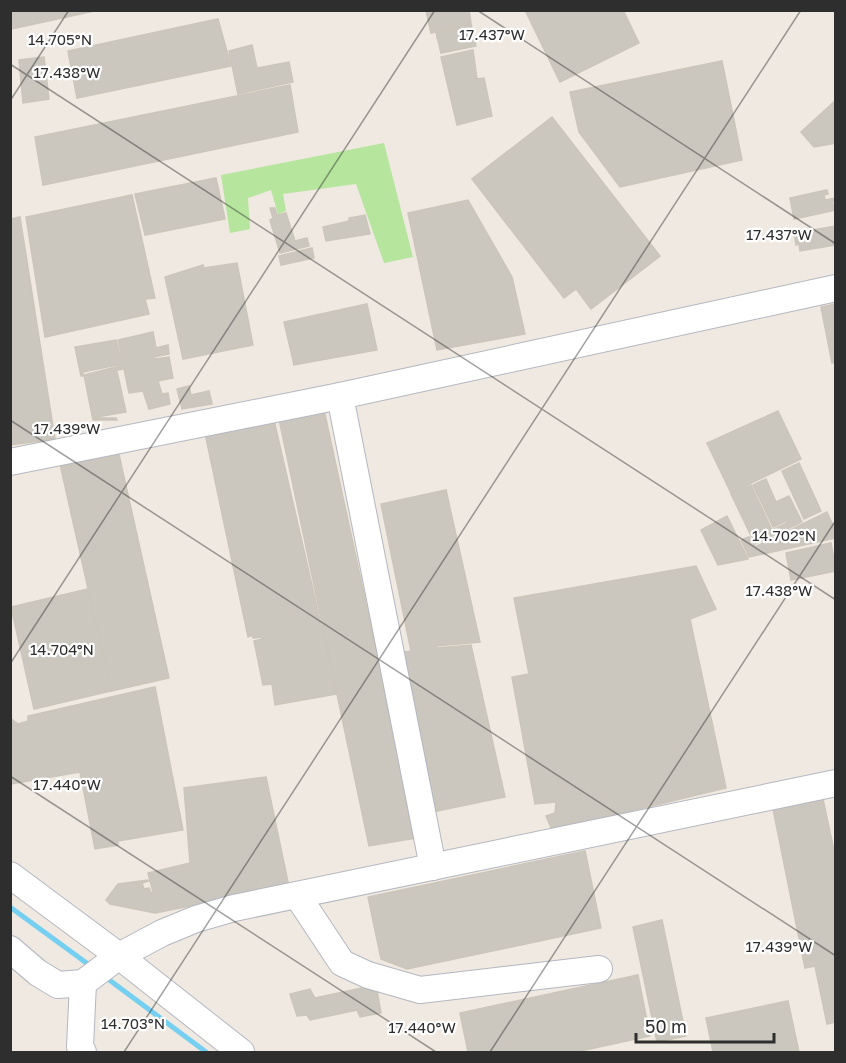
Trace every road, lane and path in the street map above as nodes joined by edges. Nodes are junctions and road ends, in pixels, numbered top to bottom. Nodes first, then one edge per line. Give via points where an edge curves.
1 (836, 288) edge
2 (340, 396) junction
3 (10, 462) edge
4 (836, 783) edge
5 (434, 867) junction
6 (10, 875) edge
7 (297, 895) junction
8 (10, 949) edge
9 (119, 956) junction
10 (599, 969) dead end
11 (83, 983) junction
12 (83, 1053) edge
13 (241, 1053) edge

1 - 2 street
2 - 3 street
2 - 5 street
4 - 5 street
5 - 7 street
6 - 9 street
7 - 9 street via 196,919
7 - 10 street via 342,963 420,990
8 - 11 street via 38,974 58,985
9 - 11 street
9 - 13 street
11 - 12 street

